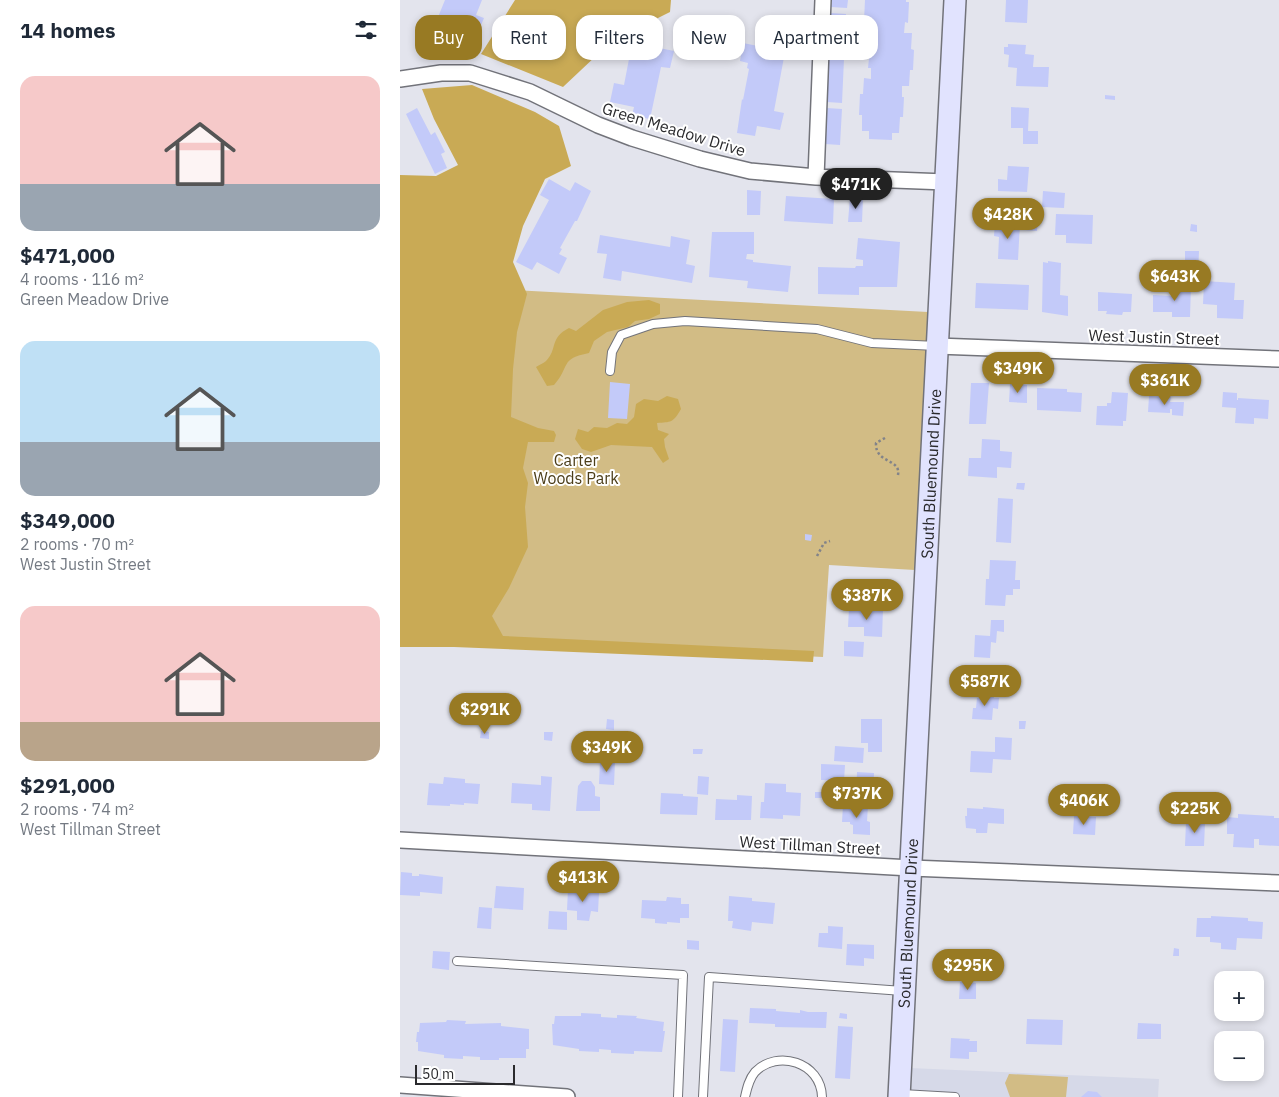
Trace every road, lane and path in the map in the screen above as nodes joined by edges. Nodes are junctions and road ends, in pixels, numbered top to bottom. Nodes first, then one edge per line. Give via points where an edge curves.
1 (823, 0) edge
2 (955, 0) edge
3 (400, 78) edge
4 (816, 177) junction
5 (946, 182) junction
6 (937, 346) junction
7 (1279, 359) edge
8 (610, 371) dead end
9 (885, 438) dead end
10 (898, 475) dead end
11 (830, 541) dead end
12 (817, 556) dead end
13 (400, 840) edge
14 (911, 868) junction
15 (1279, 883) edge
16 (457, 961) dead end
17 (905, 991) junction
18 (400, 1086) edge
19 (899, 1095) edge
20 (567, 1097) edge
21 (678, 1097) edge
22 (703, 1097) edge
23 (745, 1097) edge
24 (822, 1097) edge
25 (955, 1097) edge

1 - 4 street
2 - 5 main road, South Bluemound Drive
3 - 4 street, Green Meadow Drive via 470,73 530,92 632,138 700,159 750,171
4 - 5 street, Green Meadow Drive
5 - 6 main road, South Bluemound Drive
6 - 7 street, West Justin Street
6 - 8 lane via 872,344 817,330 661,323 621,335 612,352
6 - 14 main road, South Bluemound Drive
9 - 10 path via 876,443 876,448 883,458 897,466
11 - 12 path via 824,543
13 - 14 street, West Tillman Street
14 - 15 street, West Tillman Street
14 - 17 main road, South Bluemound Drive
16 - 21 lane via 683,975
17 - 19 main road, South Bluemound Drive
17 - 22 lane via 709,977
18 - 20 street
19 - 25 lane
23 - 24 lane via 754,1073 766,1064 781,1061 796,1063 816,1075

